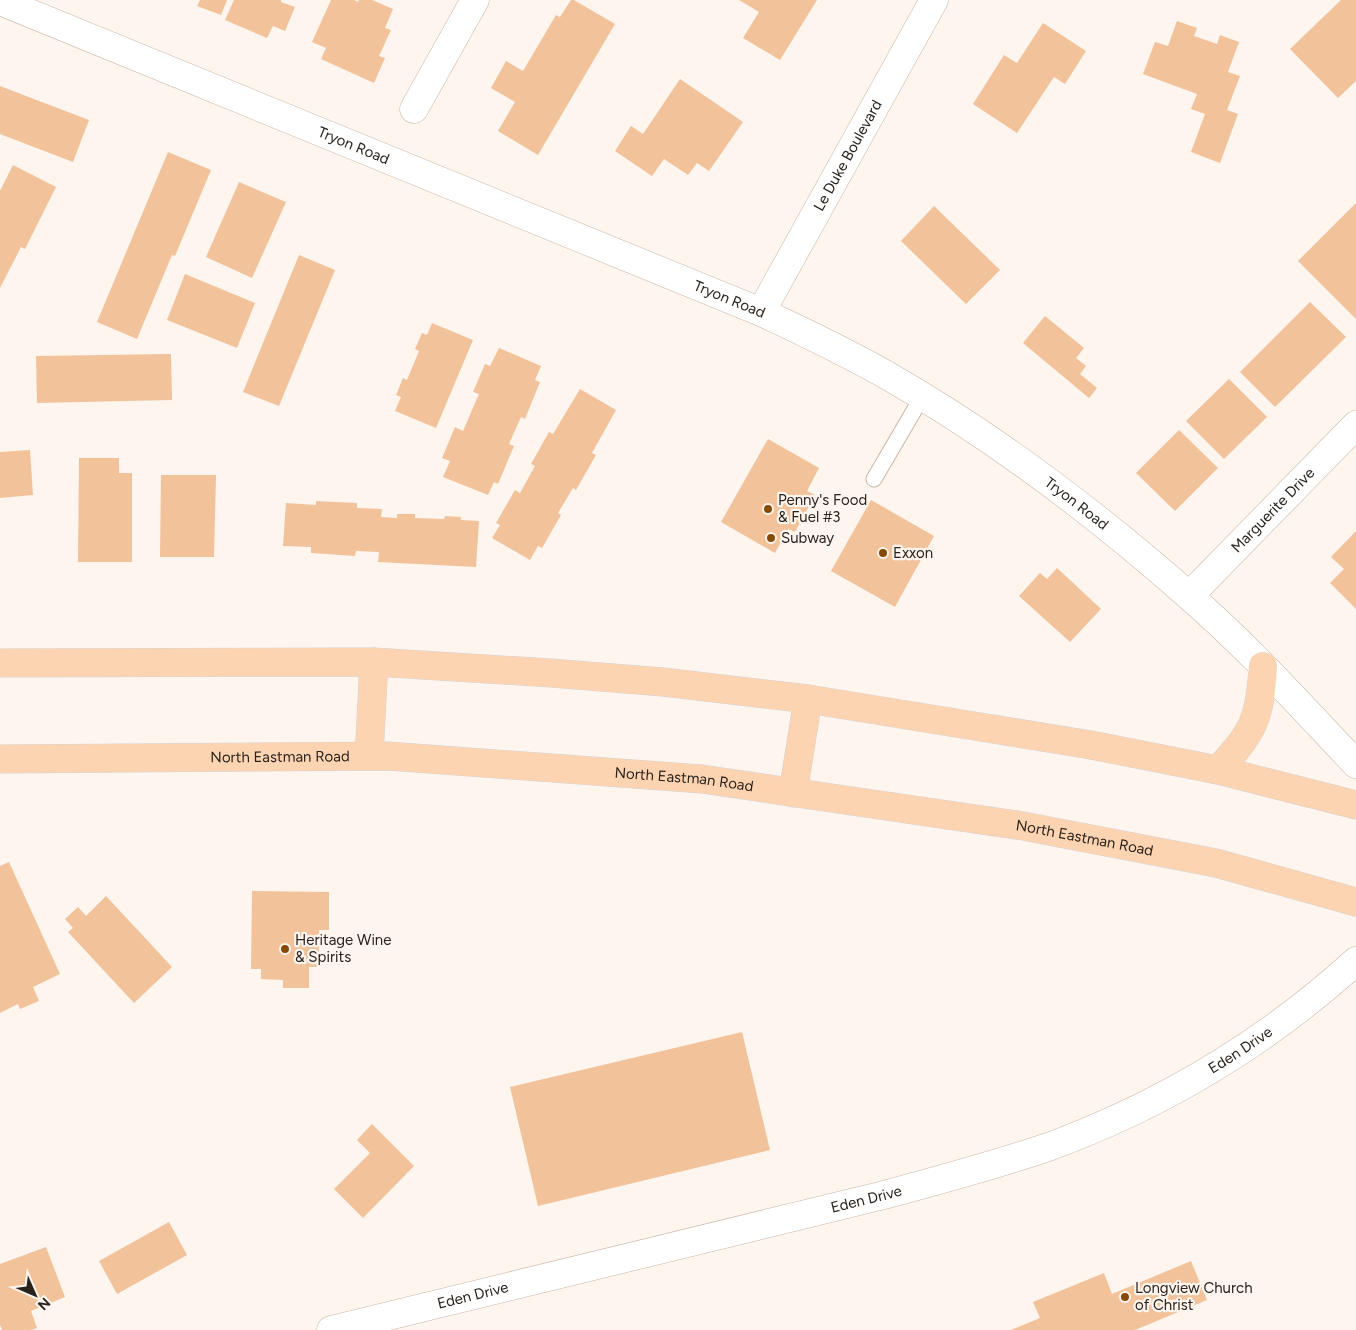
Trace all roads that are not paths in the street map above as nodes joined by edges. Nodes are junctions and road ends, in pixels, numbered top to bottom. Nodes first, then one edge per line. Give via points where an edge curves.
1 (475, 0) edge
2 (934, 0) edge
3 (0, 1) edge
4 (414, 109) dead end
5 (761, 312) junction
6 (922, 398) junction
7 (1356, 425) edge
8 (874, 478) dead end
9 (1189, 596) junction
10 (374, 662) junction
11 (0, 663) edge
12 (1264, 666) junction
13 (808, 699) junction
14 (369, 756) junction
15 (0, 759) edge
16 (1356, 764) edge
17 (1218, 770) junction
18 (793, 793) junction
19 (1356, 805) edge
20 (1356, 902) edge
21 (1356, 961) edge
22 (331, 1330) edge

1 - 4 street
2 - 5 street, Le Duke Boulevard
3 - 5 street, Tryon Road
5 - 6 street, Tryon Road via 855,358
6 - 8 lane
6 - 9 street, Tryon Road via 1040,477
7 - 9 street, Marguerite Drive
9 - 12 street, Tryon Road
10 - 11 main road
10 - 13 main road via 663,682
10 - 14 main road
12 - 16 street, Tryon Road
12 - 17 main road via 1262,697 1256,718 1248,735
13 - 17 main road via 1091,745
13 - 18 main road
14 - 15 main road, North Eastman Road
14 - 18 main road, North Eastman Road via 692,778
17 - 19 main road
18 - 20 main road, North Eastman Road via 1043,830 1216,864
21 - 22 street, Eden Drive via 1288,1018 1230,1058 1117,1119 1052,1145 884,1195

